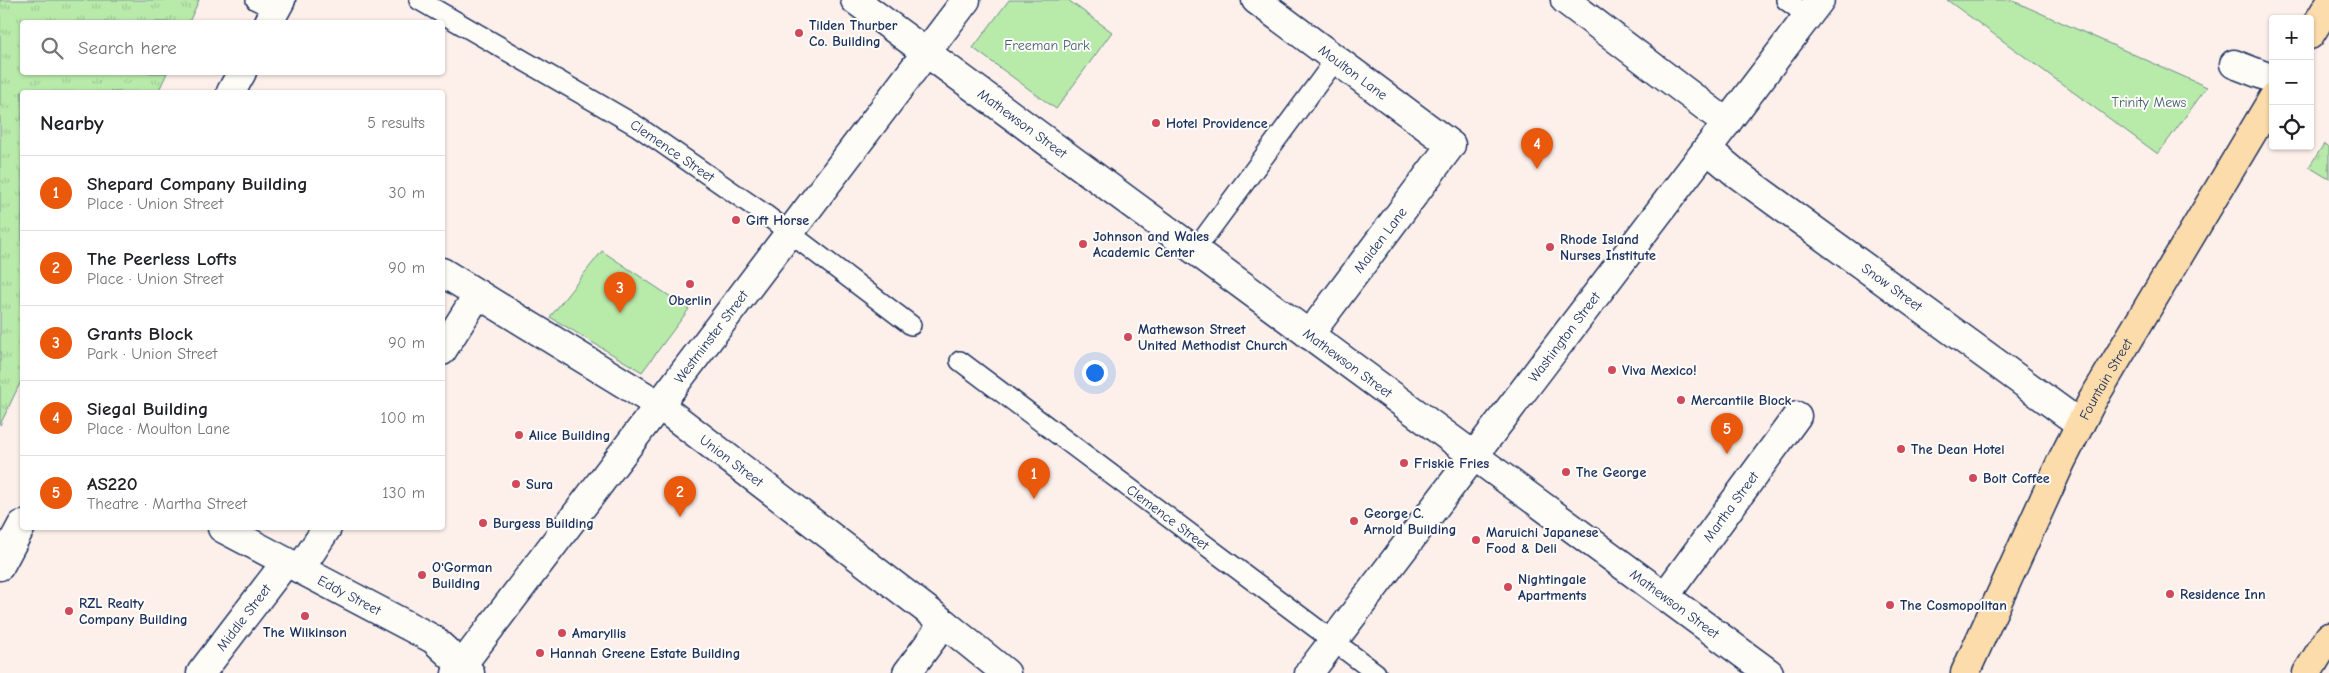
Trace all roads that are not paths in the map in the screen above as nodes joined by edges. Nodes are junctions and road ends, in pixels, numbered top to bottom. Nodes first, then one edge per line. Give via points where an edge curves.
1 (419, 0) edge
2 (855, 0) edge
3 (966, 0) edge
4 (1256, 0) edge
5 (1565, 0) edge
6 (1786, 0) edge
7 (2329, 4) edge
8 (1814, 8) edge
9 (2314, 28) edge
10 (927, 54) junction
11 (1336, 59) junction
12 (2234, 64) dead end
13 (240, 75) edge
14 (2269, 77) edge
15 (232, 90) edge
16 (2269, 105) edge
17 (1727, 123) junction
18 (1451, 145) joint
19 (1707, 149) junction
20 (790, 234) junction
21 (1195, 250) junction
22 (445, 274) edge
23 (478, 294) junction
24 (911, 325) dead end
25 (1309, 335) junction
26 (445, 346) edge
27 (960, 361) dead end
28 (659, 405) junction
29 (1797, 416) dead end
30 (2080, 424) junction
31 (1475, 456) junction
32 (20, 529) edge
33 (226, 530) edge
34 (325, 530) edge
35 (293, 565) junction
36 (0, 566) edge
37 (1665, 596) junction
38 (944, 623) junction
39 (2329, 637) edge
40 (1333, 641) junction
41 (462, 671) edge
42 (202, 673) edge
43 (907, 673) edge
44 (1006, 673) edge
45 (1309, 673) edge
46 (1376, 673) edge
47 (1769, 673) edge
48 (1965, 673) edge
49 (2307, 673) edge

1 - 20 lane, Clemence Street via 637,126
2 - 10 street, Mathewson Street
3 - 10 street, Westminster Street
4 - 11 street, Moulton Lane
5 - 17 street
6 - 8 lane
7 - 9 main road
8 - 17 street, Washington Street
10 - 20 street, Westminster Street
10 - 21 street, Mathewson Street
11 - 18 street, Moulton Lane
11 - 21 lane
12 - 14 street
13 - 15 street
16 - 30 main road, Fountain Street
17 - 19 street, Washington Street
18 - 25 street, Maiden Lane
19 - 30 street, Snow Street
19 - 31 street, Washington Street
20 - 24 lane, Clemence Street
20 - 28 street, Westminster Street
21 - 25 street, Mathewson Street
22 - 23 street, Union Street
23 - 26 street
23 - 28 street, Union Street
25 - 31 street, Mathewson Street
27 - 40 lane, Clemence Street
28 - 38 street, Union Street
28 - 41 street, Westminster Street
29 - 37 street, Martha Street
30 - 48 main road, Fountain Street
31 - 37 street, Mathewson Street
31 - 40 street, Washington Street
32 - 36 street
33 - 35 street, Eddy Street
34 - 35 street, Middle Street
35 - 41 street, Eddy Street via 433,639
35 - 42 street, Middle Street
37 - 47 street, Mathewson Street
38 - 43 street
38 - 44 street, Union Street
39 - 49 main road
40 - 45 street, Washington Street
40 - 46 lane, Clemence Street

